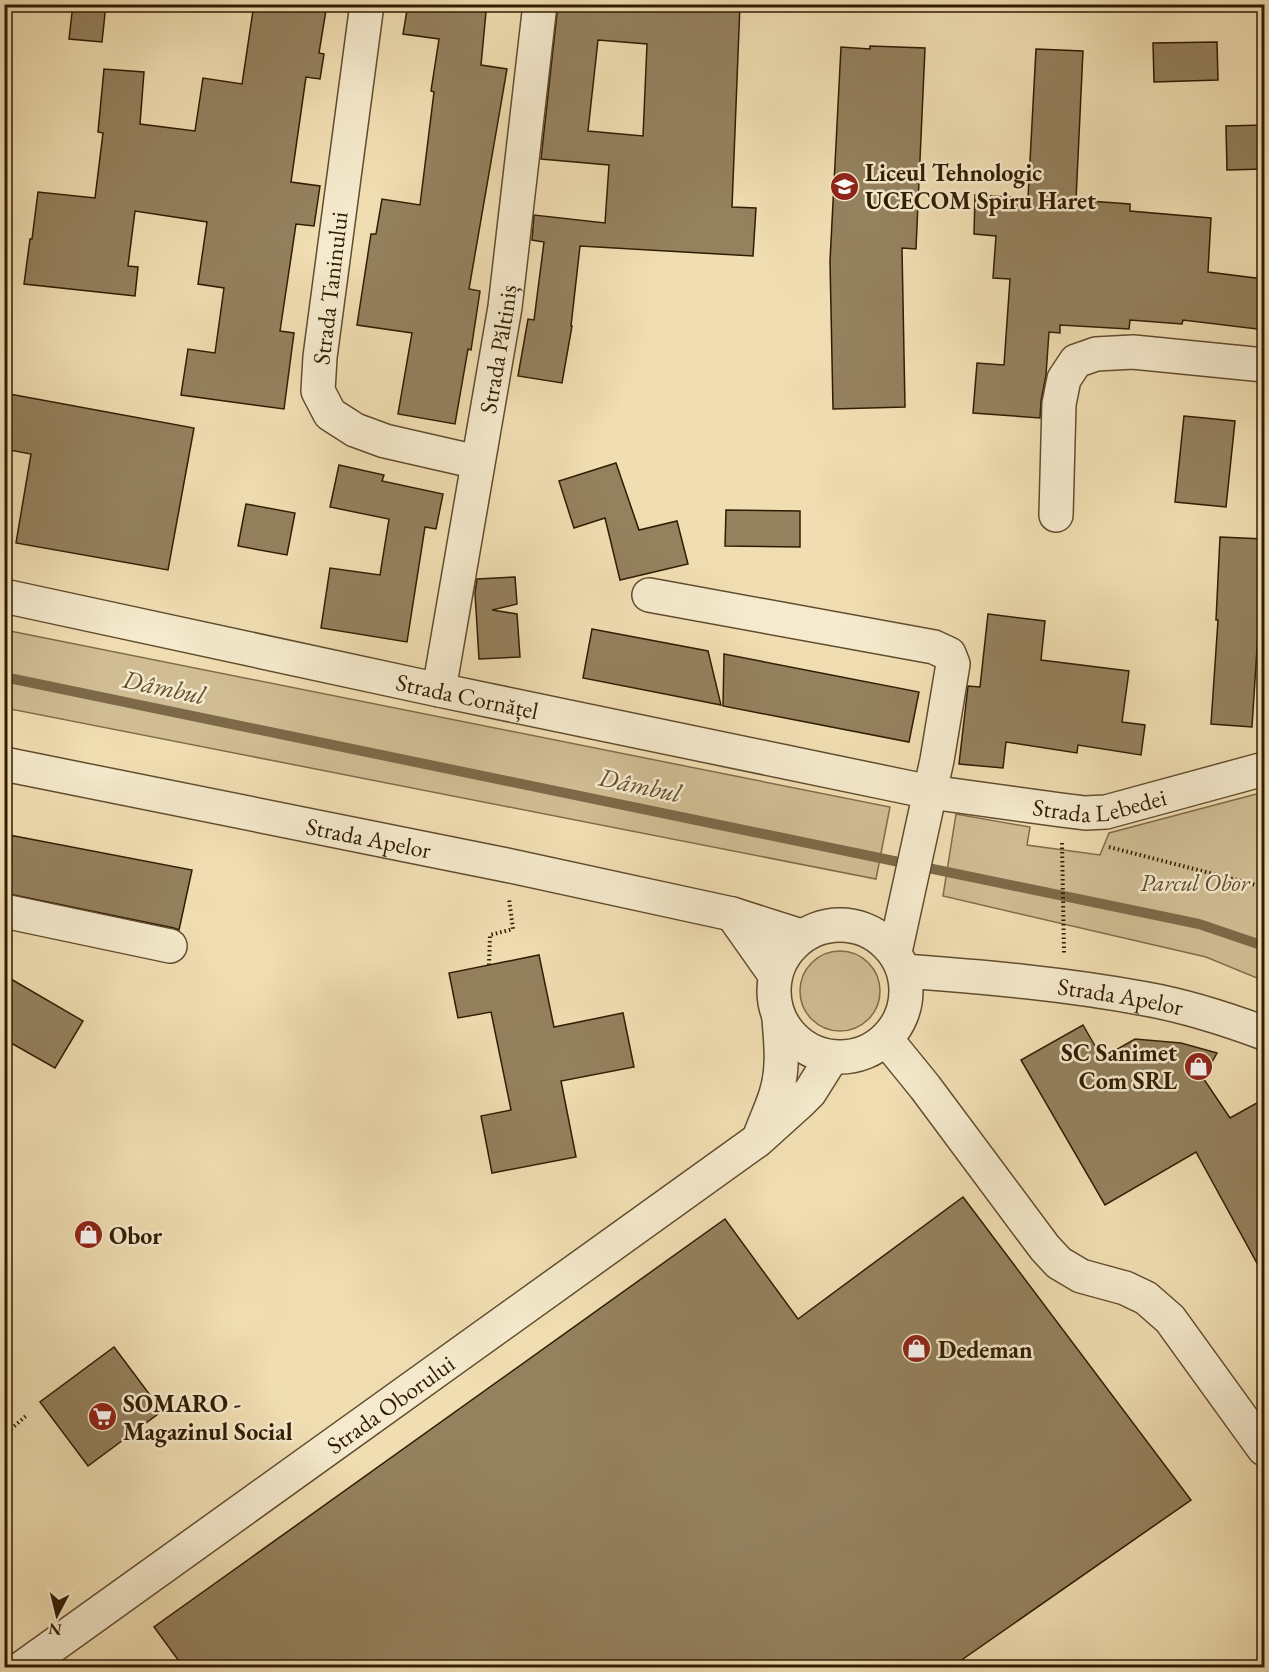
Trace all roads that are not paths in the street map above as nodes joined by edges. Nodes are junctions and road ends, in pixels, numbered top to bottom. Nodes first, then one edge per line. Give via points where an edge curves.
1 (367, 4) edge
2 (540, 4) edge
3 (1264, 365) edge
4 (477, 462) junction
5 (1056, 515) dead end
6 (649, 595) dead end
7 (4, 596) edge
8 (439, 690) junction
9 (4, 764) edge
10 (1264, 769) edge
11 (928, 800) junction
12 (4, 911) edge
13 (732, 914) junction
14 (801, 936) junction
15 (170, 946) dead end
16 (899, 962) junction
17 (775, 975) junction
18 (973, 976) junction
19 (779, 1019) junction
20 (895, 1026) junction
21 (1264, 1033) edge
22 (832, 1057) junction
23 (758, 1140) junction
24 (1264, 1449) edge
25 (22, 1668) edge

1 - 4 street, Strada Taninului via 318,391 330,414 355,430 384,441
2 - 4 street, Strada Păltiniș via 505,307
3 - 5 street via 1133,352 1096,354 1076,361 1064,379 1059,404
4 - 8 street, Strada Păltiniș
6 - 11 street via 934,647 949,654 953,664
7 - 8 street, Strada Cornățel
8 - 11 street, Strada Cornățel
9 - 13 street, Strada Apelor
10 - 11 street, Strada Lebedei via 1106,812
11 - 16 street via 905,904
12 - 15 street
13 - 14 street, Strada Apelor
13 - 17 street
14 - 16 street via 819,927 861,927 880,937
14 - 17 street via 785,952
16 - 18 street, Strada Apelor
16 - 20 street via 907,992
17 - 19 street via 773,997
18 - 20 street
18 - 21 street, Strada Apelor via 1146,999
19 - 22 street via 792,1038 810,1051
19 - 23 street via 780,1074
20 - 22 street via 870,1051 852,1057
20 - 24 street via 925,1087 1045,1248 1080,1276 1146,1298 1170,1319
22 - 23 street, Strada Oborului via 810,1092
23 - 25 street, Strada Oborului

